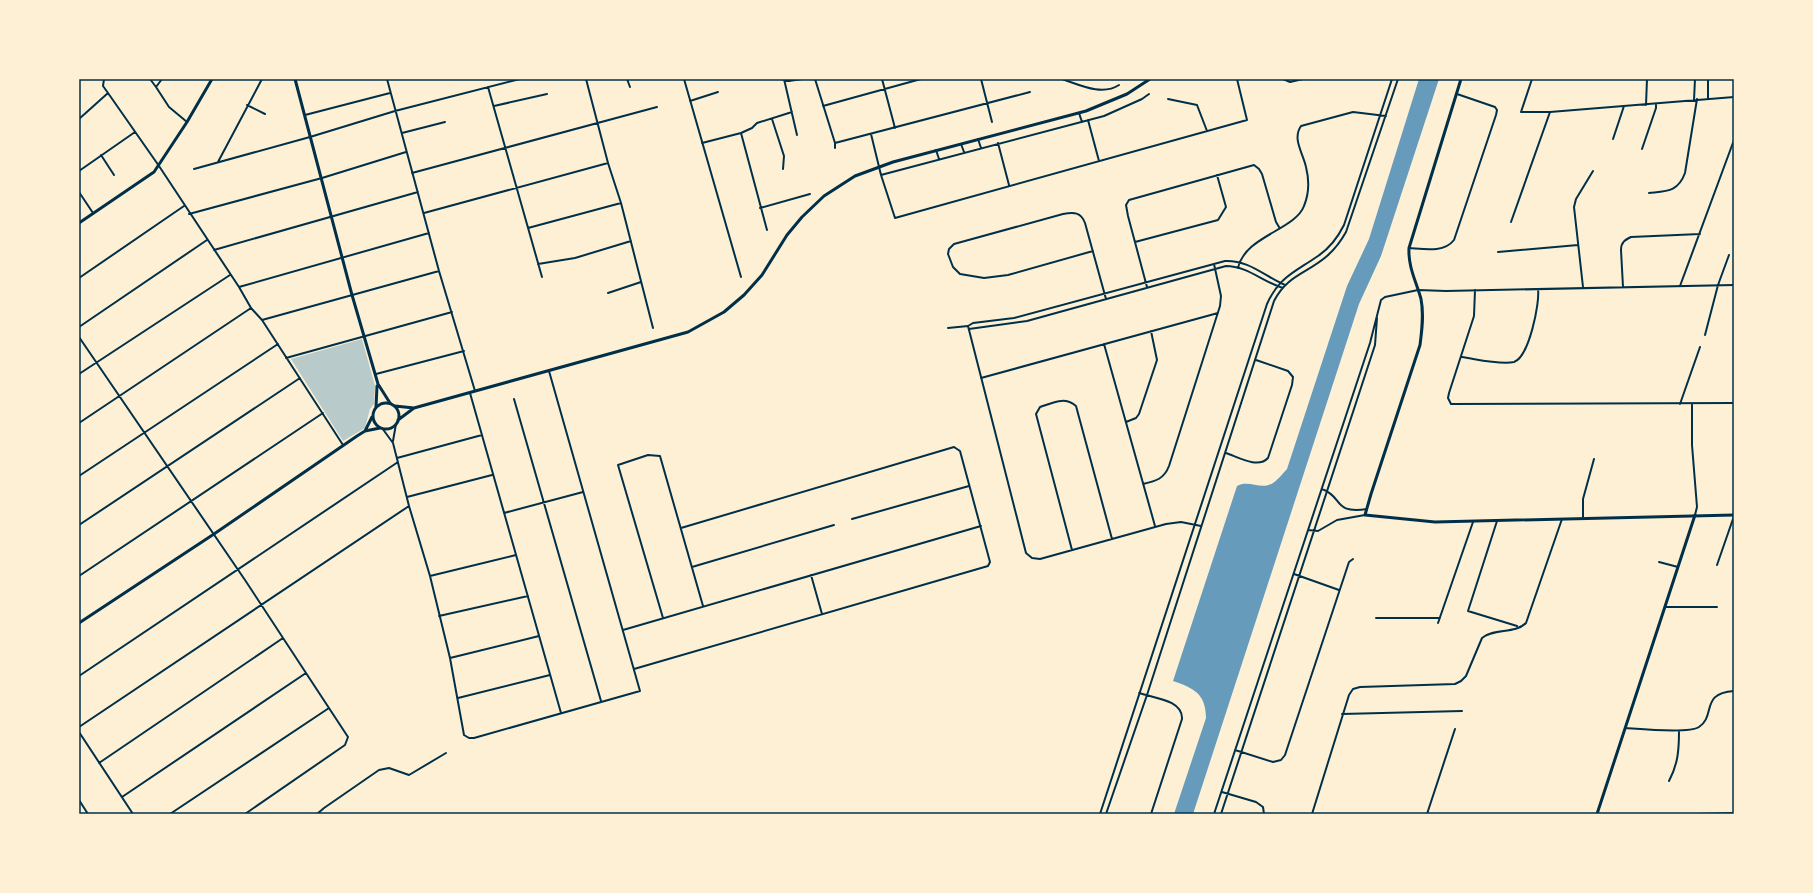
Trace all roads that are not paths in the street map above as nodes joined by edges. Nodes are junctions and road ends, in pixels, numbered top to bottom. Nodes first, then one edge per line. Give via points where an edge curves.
1 (104, 79) edge
2 (150, 79) edge
3 (162, 79) edge
4 (212, 79) edge
5 (262, 79) edge
6 (295, 79) edge
7 (387, 79) edge
8 (520, 79) edge
9 (586, 79) edge
10 (627, 79) edge
11 (684, 79) edge
12 (781, 79) edge
13 (802, 79) edge
14 (815, 79) edge
15 (882, 79) edge
16 (922, 79) edge
17 (981, 79) edge
18 (1062, 79) edge
19 (1150, 79) edge
20 (1237, 79) edge
21 (1283, 79) edge
22 (1302, 79) edge
23 (1392, 79) edge
24 (1398, 79) edge
25 (1461, 79) edge
26 (1532, 79) edge
27 (1647, 79) edge
28 (1695, 79) edge
29 (1708, 79) edge
30 (784, 80) edge
31 (1119, 85) dead end
32 (156, 87) junction
33 (488, 87) junction
34 (630, 87) dead end
35 (885, 89) junction
36 (718, 92) dead end
37 (1030, 92) dead end
38 (108, 93) junction
39 (390, 93) junction
40 (547, 94) dead end
41 (1149, 94) dead end
42 (1458, 94) junction
43 (1734, 96) edge
44 (1168, 99) dead end
45 (1708, 99) junction
46 (1696, 100) junction
47 (690, 101) junction
48 (987, 104) junction
49 (1656, 104) junction
50 (247, 105) junction
51 (1646, 105) junction
52 (494, 106) junction
53 (823, 106) junction
54 (1624, 106) junction
55 (657, 107) dead end
56 (395, 111) junction
57 (792, 112) junction
58 (1550, 112) junction
59 (1079, 113) junction
60 (265, 114) dead end
61 (1380, 115) junction
62 (304, 116) junction
63 (1386, 116) junction
64 (79, 119) edge
65 (772, 119) junction
66 (1088, 120) junction
67 (187, 122) junction
68 (445, 122) dead end
69 (992, 122) dead end
70 (1082, 122) junction
71 (597, 123) junction
72 (895, 128) junction
73 (1207, 131) junction
74 (135, 132) junction
75 (402, 133) junction
76 (741, 133) junction
77 (871, 134) junction
78 (798, 135) dead end
79 (310, 137) junction
80 (978, 139) junction
81 (1613, 139) dead end
82 (1734, 140) edge
83 (702, 143) junction
84 (835, 143) junction
85 (998, 143) junction
86 (961, 144) junction
87 (506, 147) junction
88 (835, 148) dead end
89 (981, 148) junction
90 (1642, 149) dead end
91 (936, 150) junction
92 (406, 152) junction
93 (964, 152) junction
94 (101, 155) junction
95 (939, 159) junction
96 (1099, 161) junction
97 (218, 162) junction
98 (608, 163) junction
99 (159, 166) junction
100 (879, 167) junction
101 (194, 169) dead end
102 (783, 169) dead end
103 (79, 171) edge
104 (1593, 171) dead end
105 (412, 173) junction
106 (114, 175) dead end
107 (881, 175) junction
108 (1216, 175) junction
109 (322, 178) junction
110 (1009, 185) junction
111 (517, 188) junction
112 (79, 192) edge
113 (418, 192) junction
114 (1649, 193) dead end
115 (810, 194) dead end
116 (621, 203) junction
117 (184, 206) junction
118 (760, 208) junction
119 (424, 213) junction
120 (93, 214) junction
121 (189, 214) junction
122 (332, 217) junction
123 (1512, 222) dead end
124 (79, 223) edge
125 (1344, 225) junction
126 (1349, 226) junction
127 (1279, 227) junction
128 (528, 228) junction
129 (767, 230) dead end
130 (429, 233) junction
131 (1700, 234) junction
132 (207, 240) junction
133 (631, 241) junction
134 (1135, 242) junction
135 (1578, 245) junction
136 (1409, 248) junction
137 (214, 250) junction
138 (1093, 252) junction
139 (1498, 252) dead end
140 (1729, 255) dead end
141 (343, 257) junction
142 (1239, 262) junction
143 (538, 264) junction
144 (1214, 264) junction
145 (1215, 268) junction
146 (1238, 268) junction
147 (439, 272) junction
148 (231, 275) junction
149 (542, 277) dead end
150 (741, 277) dead end
151 (79, 278) edge
152 (641, 282) junction
153 (1146, 282) junction
154 (1279, 283) junction
155 (1718, 285) junction
156 (1734, 285) edge
157 (1277, 286) junction
158 (1284, 286) junction
159 (1680, 286) junction
160 (239, 287) junction
161 (1147, 287) junction
162 (1582, 287) junction
163 (1623, 287) junction
164 (1538, 289) junction
165 (1418, 290) junction
166 (1475, 290) junction
167 (608, 293) dead end
168 (1104, 293) junction
169 (352, 295) junction
170 (1106, 299) junction
171 (251, 308) junction
172 (452, 312) junction
173 (1218, 313) junction
174 (1377, 313) junction
175 (262, 320) junction
176 (968, 326) junction
177 (79, 327) edge
178 (653, 328) dead end
179 (948, 328) dead end
180 (969, 329) junction
181 (1151, 331) junction
182 (1704, 335) dead end
183 (364, 336) junction
184 (79, 337) edge
185 (278, 344) junction
186 (1104, 344) junction
187 (1700, 347) dead end
188 (464, 351) junction
189 (1462, 357) junction
190 (286, 358) junction
191 (1256, 360) junction
192 (96, 362) junction
193 (549, 371) junction
194 (79, 374) edge
195 (375, 375) junction
196 (300, 378) junction
197 (981, 378) junction
198 (378, 384) junction
199 (475, 391) junction
200 (470, 393) junction
201 (119, 396) junction
202 (514, 399) dead end
203 (390, 403) junction
204 (1734, 403) edge
205 (1680, 404) junction
206 (1692, 404) junction
207 (395, 406) junction
208 (376, 407) junction
209 (414, 408) junction
210 (323, 413) junction
211 (373, 416) junction
212 (398, 420) junction
213 (1126, 422) junction
214 (79, 423) edge
215 (396, 424) junction
216 (381, 428) junction
217 (365, 431) junction
218 (145, 433) junction
219 (482, 435) junction
220 (393, 442) junction
221 (343, 446) junction
222 (1226, 453) junction
223 (397, 458) junction
224 (1594, 459) dead end
225 (398, 462) junction
226 (167, 466) junction
227 (492, 475) junction
228 (79, 476) edge
229 (1143, 484) junction
230 (969, 486) junction
231 (1322, 489) junction
232 (1327, 491) junction
233 (583, 492) junction
234 (407, 497) junction
235 (191, 502) junction
236 (544, 503) junction
237 (409, 506) junction
238 (1367, 509) junction
239 (504, 513) junction
240 (1366, 515) junction
241 (1695, 515) junction
242 (1734, 515) edge
243 (1583, 517) junction
244 (1562, 518) junction
245 (852, 519) dead end
246 (1474, 520) junction
247 (1498, 520) junction
248 (1194, 524) junction
249 (79, 525) edge
250 (834, 525) dead end
251 (981, 526) junction
252 (1155, 526) junction
253 (1201, 526) junction
254 (681, 528) junction
255 (1308, 530) junction
256 (1314, 532) junction
257 (214, 534) junction
258 (1112, 538) junction
259 (1072, 550) junction
260 (516, 555) junction
261 (1353, 559) dead end
262 (1659, 562) dead end
263 (1717, 565) dead end
264 (692, 567) junction
265 (1678, 567) junction
266 (238, 570) junction
267 (1294, 574) junction
268 (811, 575) junction
269 (79, 576) edge
270 (430, 576) junction
271 (1299, 576) junction
272 (1339, 590) junction
273 (528, 596) junction
274 (261, 605) junction
275 (703, 606) junction
276 (1665, 607) junction
277 (1717, 607) dead end
278 (822, 614) junction
279 (440, 616) junction
280 (663, 618) junction
281 (1376, 618) dead end
282 (1440, 618) junction
283 (79, 623) edge
284 (1438, 624) dead end
285 (1518, 627) junction
286 (623, 630) junction
287 (539, 636) junction
288 (283, 638) junction
289 (450, 658) junction
290 (634, 669) junction
291 (306, 673) junction
292 (550, 675) junction
293 (79, 676) edge
294 (1734, 691) edge
295 (1139, 693) junction
296 (1147, 695) junction
297 (458, 698) junction
298 (602, 701) junction
299 (329, 708) junction
300 (1462, 711) dead end
301 (561, 713) junction
302 (1342, 714) junction
303 (79, 727) edge
304 (1625, 728) junction
305 (1455, 729) dead end
306 (1679, 731) junction
307 (79, 732) edge
308 (1236, 750) junction
309 (1242, 752) junction
310 (446, 753) dead end
311 (99, 763) junction
312 (1669, 781) dead end
313 (1222, 792) junction
314 (1228, 794) junction
315 (122, 798) junction
316 (79, 800) edge
317 (1734, 813) edge
318 (88, 814) edge
319 (133, 814) edge
320 (170, 814) edge
321 (245, 814) edge
322 (317, 814) edge
323 (1100, 814) edge
324 (1106, 814) edge
325 (1151, 814) edge
326 (1214, 814) edge
327 (1221, 814) edge
328 (1264, 814) edge
329 (1312, 814) edge
330 (1427, 814) edge
331 (1597, 814) edge
332 (1698, 814) edge
333 (1729, 814) edge

1 - 38 street
2 - 32 street
3 - 32 street
4 - 67 main road
5 - 50 street
6 - 62 main road
7 - 39 street
8 - 33 street
9 - 71 street
10 - 34 street
11 - 47 street
12 - 30 street
13 - 30 street
14 - 53 street
15 - 35 street
16 - 35 street
17 - 48 street
18 - 31 street via 1101,90
19 - 59 main road via 1114,101
20 - 73 street via 1247,120
21 - 22 street via 1290,82
23 - 61 street
24 - 63 street
25 - 42 main road
26 - 58 street via 1521,112
27 - 51 street
28 - 46 street
29 - 45 street
30 - 57 street
32 - 67 street via 169,106
33 - 52 street
33 - 56 street
35 - 53 street
35 - 72 street
36 - 47 street
37 - 48 street
38 - 64 street
38 - 74 street
39 - 56 street
39 - 62 street
40 - 52 street
41 - 66 street via 1131,105
42 - 136 main road
42 - 136 street via 1495,107 1497,112 1454,240 1450,246 1442,248
43 - 45 street
44 - 73 street via 1197,105
45 - 46 street
46 - 49 street
46 - 114 street via 1682,182 1671,190
47 - 83 street
48 - 69 street
48 - 72 street
49 - 51 street
49 - 90 street
50 - 60 street
50 - 97 street
51 - 54 street
52 - 87 street
53 - 84 street
54 - 58 street
54 - 81 street
55 - 71 street
56 - 75 street
56 - 79 street
57 - 65 street
57 - 78 street
58 - 123 street
59 - 70 street
59 - 80 main road
61 - 63 street
61 - 125 street
61 - 127 street via 1353,112 1301,126 1297,139 1306,167 1307,196 1304,208 1298,215
62 - 79 main road
63 - 126 street
65 - 76 street via 757,123
65 - 102 street via 784,156
66 - 70 street
66 - 96 street
67 - 99 main road
68 - 75 street
70 - 85 street
71 - 87 street
71 - 98 street
72 - 77 street
73 - 96 street
74 - 94 street
74 - 99 street
75 - 92 street
76 - 83 street
76 - 118 street
77 - 84 street
77 - 100 street
79 - 97 street
79 - 109 main road
80 - 86 main road
80 - 89 street
82 - 131 street
83 - 150 street
84 - 88 street
85 - 89 street
85 - 110 street
86 - 91 main road
86 - 93 street
87 - 105 street
87 - 111 street
89 - 93 street
91 - 95 street
91 - 100 main road
92 - 105 street
92 - 109 street
93 - 95 street
94 - 103 street
94 - 106 street
95 - 107 street
96 - 110 street
97 - 101 street
98 - 111 street
98 - 116 street
99 - 117 street
99 - 120 main road via 146,178
100 - 107 street
100 - 193 main road via 846,181 813,206 794,226 762,275 747,292 712,320 677,336
104 - 135 street via 1574,203
105 - 113 street
107 - 110 street via 895,218
108 - 127 street via 1246,166 1254,165 1259,169
108 - 134 street via 1129,200 1126,205
108 - 134 street via 1226,207 1218,220
109 - 121 street
109 - 122 main road
111 - 119 street
111 - 128 street
112 - 120 street
113 - 119 street
113 - 122 street
115 - 118 street
116 - 128 street
116 - 133 street
117 - 121 street
117 - 151 street
118 - 129 street
119 - 130 street
120 - 124 main road
121 - 132 street
122 - 137 street
122 - 141 main road
125 - 126 street
125 - 154 street via 1325,250
126 - 158 street via 1339,243 1326,257 1294,276
127 - 142 street via 1254,244
128 - 143 street
130 - 141 street
130 - 147 street
131 - 159 street
131 - 163 street via 1631,237 1625,240 1621,244
132 - 137 street
132 - 177 street
133 - 143 street via 575,258
133 - 152 street
134 - 153 street
135 - 139 street
135 - 162 street
136 - 165 main road via 1410,268
137 - 148 street
138 - 138 street via 1008,275 984,278 960,274 948,254 954,244 1071,212 1082,216
138 - 168 street
140 - 155 street
141 - 160 street
141 - 169 main road
142 - 144 street
142 - 146 street
142 - 154 street
143 - 149 street
144 - 145 street
144 - 153 street
145 - 146 street
145 - 161 street
145 - 173 street via 1221,296
146 - 157 street
147 - 169 street
147 - 172 street
148 - 160 street
148 - 192 street
152 - 167 street
152 - 178 street
153 - 161 street
153 - 168 street
154 - 157 street
154 - 158 street
155 - 156 street
155 - 159 street
155 - 182 street
157 - 158 street
157 - 248 street via 1267,304
158 - 191 street via 1272,309
159 - 163 street
160 - 171 street
161 - 170 street
162 - 163 street
162 - 164 street
164 - 166 street
164 - 189 street via 1539,298 1534,323 1522,356 1514,362
165 - 166 street
165 - 174 street via 1385,297 1379,304
165 - 238 main road via 1423,320 1420,345
166 - 189 street via 1474,316
168 - 170 street
168 - 176 street via 1014,318 973,323
169 - 175 street
169 - 183 main road
170 - 180 street via 1027,321
171 - 175 street
171 - 201 street
172 - 183 street
172 - 188 street
173 - 181 street
173 - 229 street via 1166,474 1161,479
174 - 231 street via 1370,343
174 - 232 street via 1375,345
175 - 185 street
176 - 179 street
176 - 180 street
180 - 197 street
181 - 186 street
181 - 213 street via 1157,363 1139,414
183 - 190 street
183 - 195 main road
184 - 192 street
185 - 190 street
185 - 218 street
186 - 197 street
186 - 213 street
187 - 205 street
188 - 195 street
188 - 199 street
189 - 205 street via 1449,393 1451,404
190 - 196 street
191 - 222 street
191 - 222 street via 1288,371 1294,377 1292,385 1268,458 1257,463
192 - 194 street
192 - 201 street
193 - 199 main road
193 - 233 street
195 - 198 main road
196 - 210 street
196 - 226 street
197 - 259 street via 1026,553 1032,558 1040,559
198 - 203 main road via 383,396
198 - 208 main road
199 - 200 main road
200 - 209 main road
200 - 219 street
201 - 214 street
201 - 218 street
202 - 236 street
203 - 207 main road
203 - 208 main road via 382,403
204 - 206 street
205 - 206 street
206 - 241 street via 1697,507
207 - 209 main road via 404,409
207 - 212 main road via 399,413
208 - 211 main road
209 - 212 main road
210 - 221 street
210 - 235 street
211 - 216 main road via 375,423
211 - 217 main road
212 - 215 main road
213 - 229 street
215 - 216 main road via 390,428
215 - 220 street
216 - 217 main road
216 - 220 street
217 - 221 main road
218 - 226 street
218 - 228 street
219 - 223 street
219 - 227 street
220 - 223 street
221 - 257 main road
222 - 253 street
223 - 225 street
224 - 243 street via 1583,499
225 - 234 street
225 - 266 street
226 - 235 street
226 - 249 street
227 - 234 street
227 - 239 street
229 - 252 street
230 - 245 street
230 - 251 street
230 - 254 street via 960,451 954,447
231 - 232 street
231 - 255 street
232 - 238 street via 1347,510
232 - 256 street
233 - 236 street
233 - 286 street
234 - 237 street
235 - 257 street
235 - 269 street
236 - 239 street
236 - 298 street
237 - 270 street
237 - 274 street
238 - 240 main road
239 - 260 street
240 - 246 main road via 1423,522
240 - 256 street via 1337,520
241 - 242 main road
241 - 243 main road
241 - 265 main road
242 - 263 street
243 - 244 main road
244 - 247 main road
244 - 285 street via 1529,617 1525,624
246 - 247 main road
246 - 282 street
247 - 285 street via 1468,611
248 - 252 street via 1174,522
248 - 253 street
248 - 295 street
250 - 264 street
251 - 268 street
251 - 278 street via 990,559 988,566
252 - 258 street
253 - 296 street
254 - 264 street
254 - 280 street via 659,455 648,455 618,465
255 - 256 street
255 - 267 street
256 - 271 street
257 - 266 street
257 - 283 main road
258 - 259 street
258 - 259 street via 1076,406 1070,401 1063,400 1040,407 1036,414
260 - 270 street
260 - 273 street
261 - 272 street via 1349,562
262 - 265 street
264 - 275 street
265 - 276 main road
266 - 274 street
266 - 293 street
267 - 271 street
267 - 308 street
268 - 275 street
268 - 278 street
270 - 279 street
271 - 272 street
271 - 309 street
272 - 309 street via 1285,755 1282,760 1273,762
273 - 279 street
273 - 287 street
274 - 288 street
274 - 303 street
275 - 280 street
276 - 277 street
276 - 304 main road
278 - 290 street
279 - 289 street
280 - 286 street
281 - 282 street
282 - 284 street
285 - 302 street via 1487,634 1482,638 1466,676 1459,682 1357,688 1351,692
286 - 290 street
287 - 289 street
287 - 292 street
288 - 291 street
288 - 311 street
289 - 297 street
290 - 298 street via 640,691
291 - 299 street
291 - 315 street
292 - 297 street
292 - 301 street
294 - 306 street via 1714,697 1704,722 1698,728
295 - 296 street
295 - 323 street
296 - 324 street
296 - 325 street via 1177,705 1182,713
297 - 301 street via 464,735 469,738
298 - 301 street
299 - 320 street
299 - 321 street via 348,737 345,745
300 - 302 street
302 - 329 street
304 - 306 street
304 - 331 main road
305 - 330 street
306 - 312 street via 1676,768
307 - 311 street
308 - 309 street
308 - 313 street
309 - 314 street
310 - 322 street via 409,775 389,768 379,770
311 - 315 street
313 - 314 street
313 - 326 street
314 - 327 street
314 - 328 street via 1256,802 1263,807
315 - 319 street
316 - 318 street
317 - 333 street
332 - 333 street

